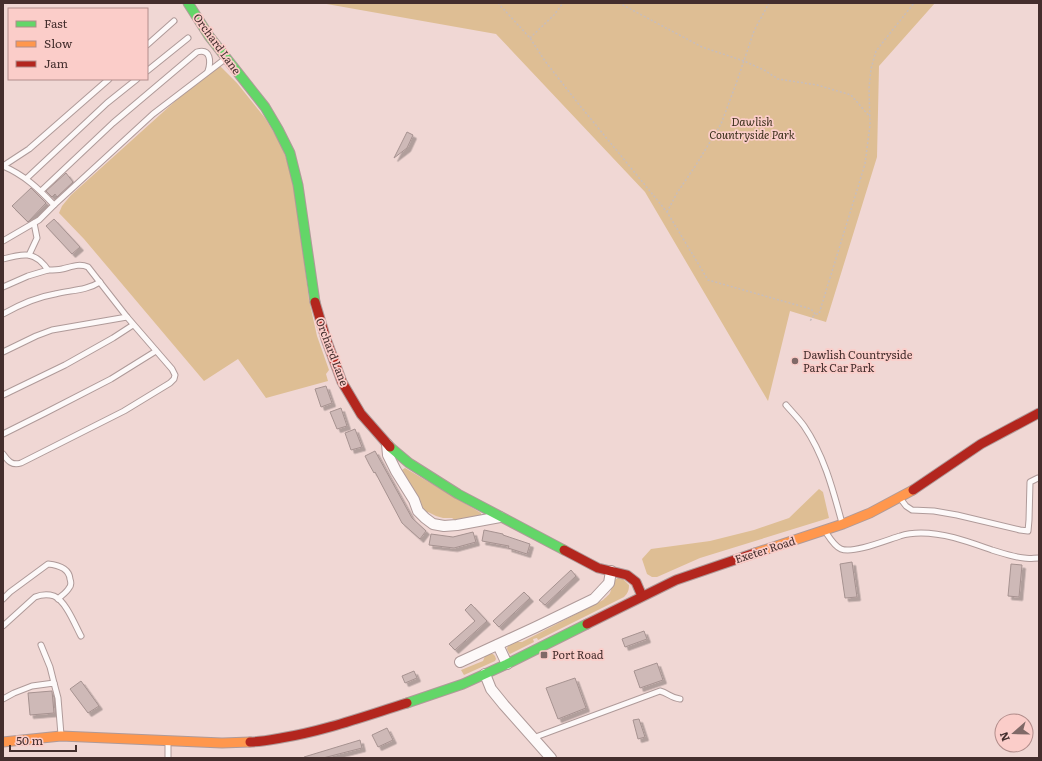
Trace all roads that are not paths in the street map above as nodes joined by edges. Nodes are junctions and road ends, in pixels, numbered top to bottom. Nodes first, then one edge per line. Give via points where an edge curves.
1 (188, 3) edge
2 (174, 21) dead end
3 (188, 38) dead end
4 (148, 44) edge
5 (226, 58) junction
6 (148, 70) edge
7 (208, 71) junction
8 (108, 80) edge
9 (136, 80) edge
10 (3, 166) edge
11 (27, 178) junction
12 (41, 191) junction
13 (54, 205) junction
14 (34, 223) junction
15 (3, 241) edge
16 (29, 255) junction
17 (3, 259) edge
18 (48, 270) junction
19 (100, 282) junction
20 (3, 287) edge
21 (3, 314) edge
22 (127, 317) junction
23 (133, 324) junction
24 (156, 351) junction
25 (3, 352) edge
26 (3, 395) edge
27 (786, 405) dead end
28 (1039, 413) edge
29 (3, 434) edge
30 (387, 444) junction
31 (3, 454) edge
32 (1038, 478) dead end
33 (899, 497) junction
34 (500, 517) junction
35 (843, 524) junction
36 (825, 530) junction
37 (1039, 558) edge
38 (611, 571) junction
39 (642, 596) junction
40 (3, 599) edge
41 (58, 599) junction
42 (3, 626) edge
43 (81, 636) dead end
44 (41, 645) dead end
45 (498, 645) junction
46 (460, 662) dead end
47 (507, 664) junction
48 (485, 674) junction
49 (54, 683) junction
50 (680, 698) dead end
51 (3, 699) edge
52 (61, 736) junction
53 (533, 738) junction
54 (168, 740) junction
55 (3, 742) edge
56 (168, 758) edge
57 (551, 758) edge

1 - 5 main road, Orchard Lane
2 - 4 lane
3 - 6 lane
5 - 7 lane
5 - 30 main road, Orchard Lane via 265,107 290,153 298,185 314,299 326,339 342,382 361,414
7 - 12 lane via 209,56 206,52 198,52 113,123
7 - 13 lane via 153,114
8 - 10 lane via 29,149
9 - 11 lane via 107,103
10 - 11 lane
11 - 12 lane
12 - 13 lane
13 - 14 lane
14 - 15 lane
14 - 16 lane via 37,238
16 - 17 lane
16 - 18 lane via 39,259
18 - 19 lane via 83,265 88,267
18 - 20 lane
19 - 21 lane via 89,288 34,300
19 - 22 lane
22 - 23 lane
22 - 25 lane via 52,330
23 - 24 lane
23 - 26 lane via 65,365
24 - 29 lane via 111,379
24 - 31 lane via 175,375 170,383 124,411 22,463 12,464
27 - 35 lane via 804,425 819,452
28 - 33 main road, Exeter Road via 981,444
30 - 34 main road, Orchard Lane via 409,462 458,494
30 - 34 street via 388,454 418,511 433,524 457,525
32 - 33 lane via 1030,482 1028,531 957,515 912,510
33 - 35 main road, Exeter Road
34 - 38 main road, Orchard Lane via 598,568
35 - 36 main road, Exeter Road
36 - 37 lane via 840,549 848,551 902,536 927,533 959,538 1007,555
36 - 39 main road, Exeter Road via 700,571
38 - 39 main road, Orchard Lane via 632,578
38 - 45 street via 609,583 594,599
39 - 47 main road, Exeter Road
40 - 41 lane via 48,564 62,567 70,576 70,588
41 - 42 lane via 54,596 41,595
41 - 43 lane
44 - 49 lane
45 - 46 street
45 - 47 street
47 - 48 main road, Exeter Road
48 - 53 street via 491,689
48 - 54 main road, Exeter Road via 417,700 330,728 295,736 257,742
49 - 51 lane via 32,686
49 - 52 lane via 58,698
50 - 53 lane via 660,691
52 - 54 main road, Exeter Road
52 - 55 main road, Exeter Road
53 - 57 street
54 - 56 lane

